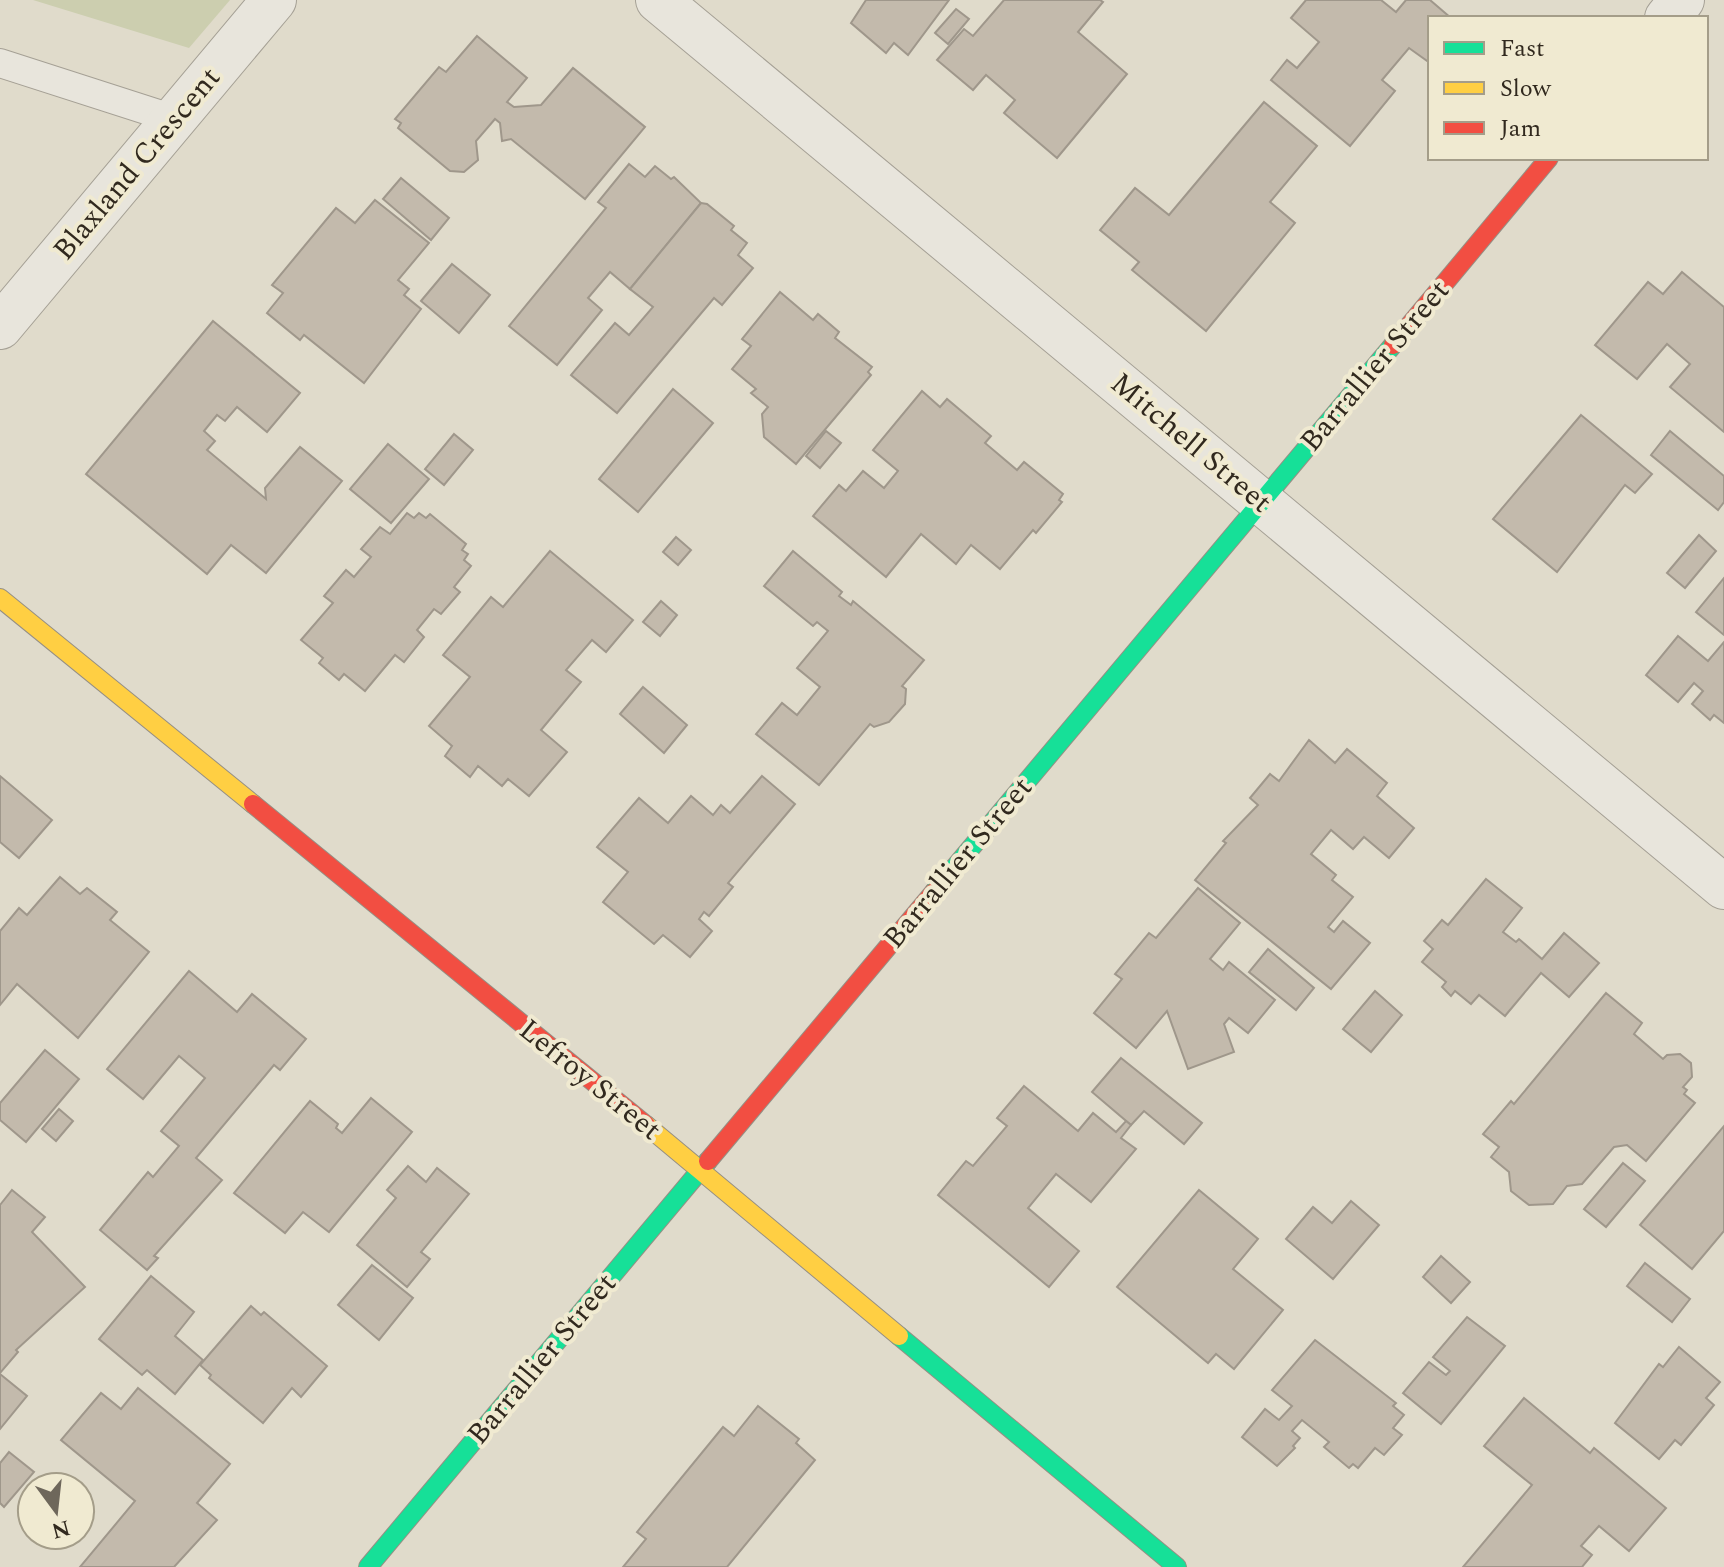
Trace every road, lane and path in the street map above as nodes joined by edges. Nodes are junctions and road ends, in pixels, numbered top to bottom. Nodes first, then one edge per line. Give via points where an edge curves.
1 (274, 0) edge
2 (658, 0) edge
3 (1682, 0) edge
4 (1669, 16) edge
5 (0, 63) edge
6 (174, 119) junction
7 (1547, 160) edge
8 (0, 327) edge
9 (1261, 502) junction
10 (0, 598) edge
11 (1724, 887) edge
12 (700, 1171) junction
13 (368, 1567) edge
14 (1177, 1567) edge

1 - 6 street, Blaxland Crescent
2 - 9 street, Mitchell Street
3 - 4 street
5 - 6 lane
6 - 8 street, Blaxland Crescent
7 - 9 street, Barrallier Street
9 - 11 street, Mitchell Street
9 - 12 street, Barrallier Street
10 - 12 street, Lefroy Street
12 - 13 street, Barrallier Street
12 - 14 street, Lefroy Street

